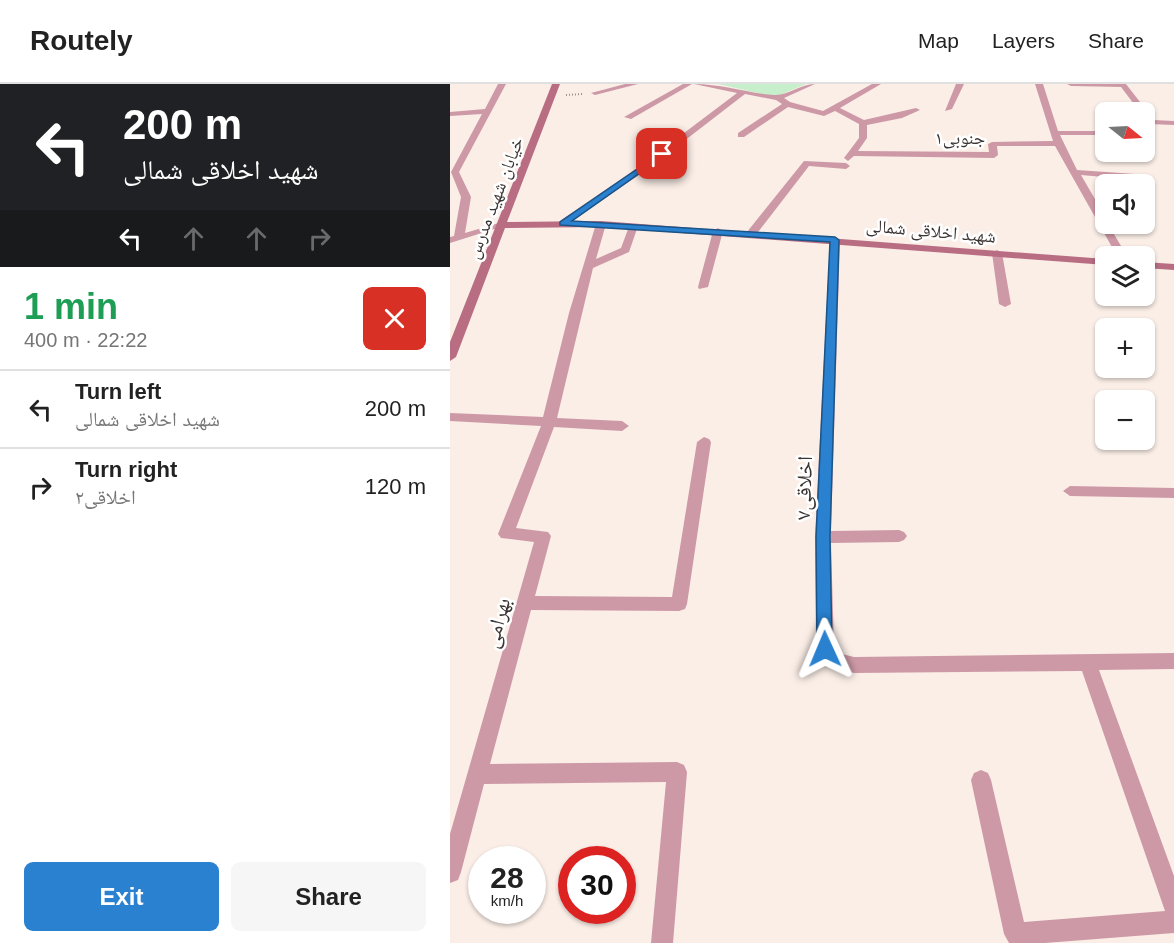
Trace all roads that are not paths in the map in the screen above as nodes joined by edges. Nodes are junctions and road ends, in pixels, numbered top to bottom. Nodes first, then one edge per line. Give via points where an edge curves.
1 (502, 84) edge
2 (556, 84) edge
3 (634, 84) edge
4 (688, 84) edge
5 (698, 84) edge
6 (811, 84) edge
7 (878, 84) edge
8 (960, 84) edge
9 (1039, 84) edge
10 (1071, 84) edge
11 (1123, 85) edge
12 (595, 93) road end
13 (742, 93) junction
14 (778, 98) junction
15 (1136, 102) edge
16 (787, 104) junction
17 (835, 108) junction
18 (948, 109) dead end
19 (916, 110) dead end
20 (488, 111) junction
21 (450, 114) edge
22 (628, 117) dead end
23 (1155, 122) edge
24 (863, 123) junction
25 (1174, 123) edge
26 (1054, 133) junction
27 (1095, 133) edge
28 (741, 135) dead end
29 (1058, 144) junction
30 (850, 153) junction
31 (1074, 172) junction
32 (1099, 174) edge
33 (563, 224) junction
34 (601, 224) junction
35 (502, 225) junction
36 (633, 226) junction
37 (718, 231) junction
38 (751, 234) junction
39 (455, 238) edge
40 (835, 240) junction
41 (1116, 246) edge
42 (997, 253) junction
43 (1095, 261) edge
44 (589, 266) junction
45 (1155, 266) edge
46 (1174, 267) edge
47 (703, 287) dead end
48 (1005, 304) dead end
49 (450, 357) edge
50 (450, 417) edge
51 (549, 422) junction
52 (622, 426) dead end
53 (704, 442) dead end
54 (1070, 491) dead end
55 (1174, 493) edge
56 (899, 536) dead end
57 (823, 537) junction
58 (526, 603) junction
59 (1174, 662) edge
60 (1088, 663) junction
61 (478, 774) junction
62 (981, 780) dead end
63 (450, 872) edge
64 (1174, 907) edge
65 (1174, 922) edge
66 (662, 943) edge

1 - 20 street
2 - 35 main road, خیابان شهید مدرس
3 - 12 street
4 - 22 street
5 - 13 street
6 - 14 street
7 - 17 street
8 - 18 street
9 - 26 street
10 - 11 street
11 - 15 street
13 - 14 street
13 - 33 street
14 - 16 street
16 - 17 street via 824,114
16 - 28 street
17 - 24 street
19 - 24 street
20 - 21 street
20 - 39 street via 455,172 465,197
23 - 25 street
24 - 30 street via 863,138
26 - 27 street
26 - 29 street
29 - 30 street, جنوبی۱ via 992,144 994,155
29 - 31 street
30 - 38 street via 847,171 807,163
31 - 32 street
31 - 41 street
33 - 34 main road, شهید اخلاقی شمالی
33 - 35 main road, شهید اخلاقی شمالی
34 - 36 main road, شهید اخلاقی شمالی
34 - 44 street
35 - 39 street
35 - 49 main road, خیابان شهید مدرس
36 - 37 main road, شهید اخلاقی شمالی
36 - 44 street via 625,250
37 - 38 main road, شهید اخلاقی شمالی
37 - 47 street
38 - 40 main road, شهید اخلاقی شمالی
40 - 42 main road, شهید اخلاقی شمالی
40 - 57 street, اخلاقی۷
42 - 43 main road, شهید اخلاقی شمالی
42 - 48 street
44 - 51 street
45 - 46 main road
50 - 51 street
51 - 52 street
51 - 58 street, بهرامی via 506,534 543,536
53 - 58 street via 679,604
54 - 55 street
56 - 57 street
57 - 60 street, اخلاقی۷ via 825,649 837,661 854,665
58 - 61 street, بهرامی
59 - 60 street, اخلاقی۷
60 - 64 street
61 - 63 street, بهرامی
61 - 66 street via 677,772
62 - 65 street via 1016,934

